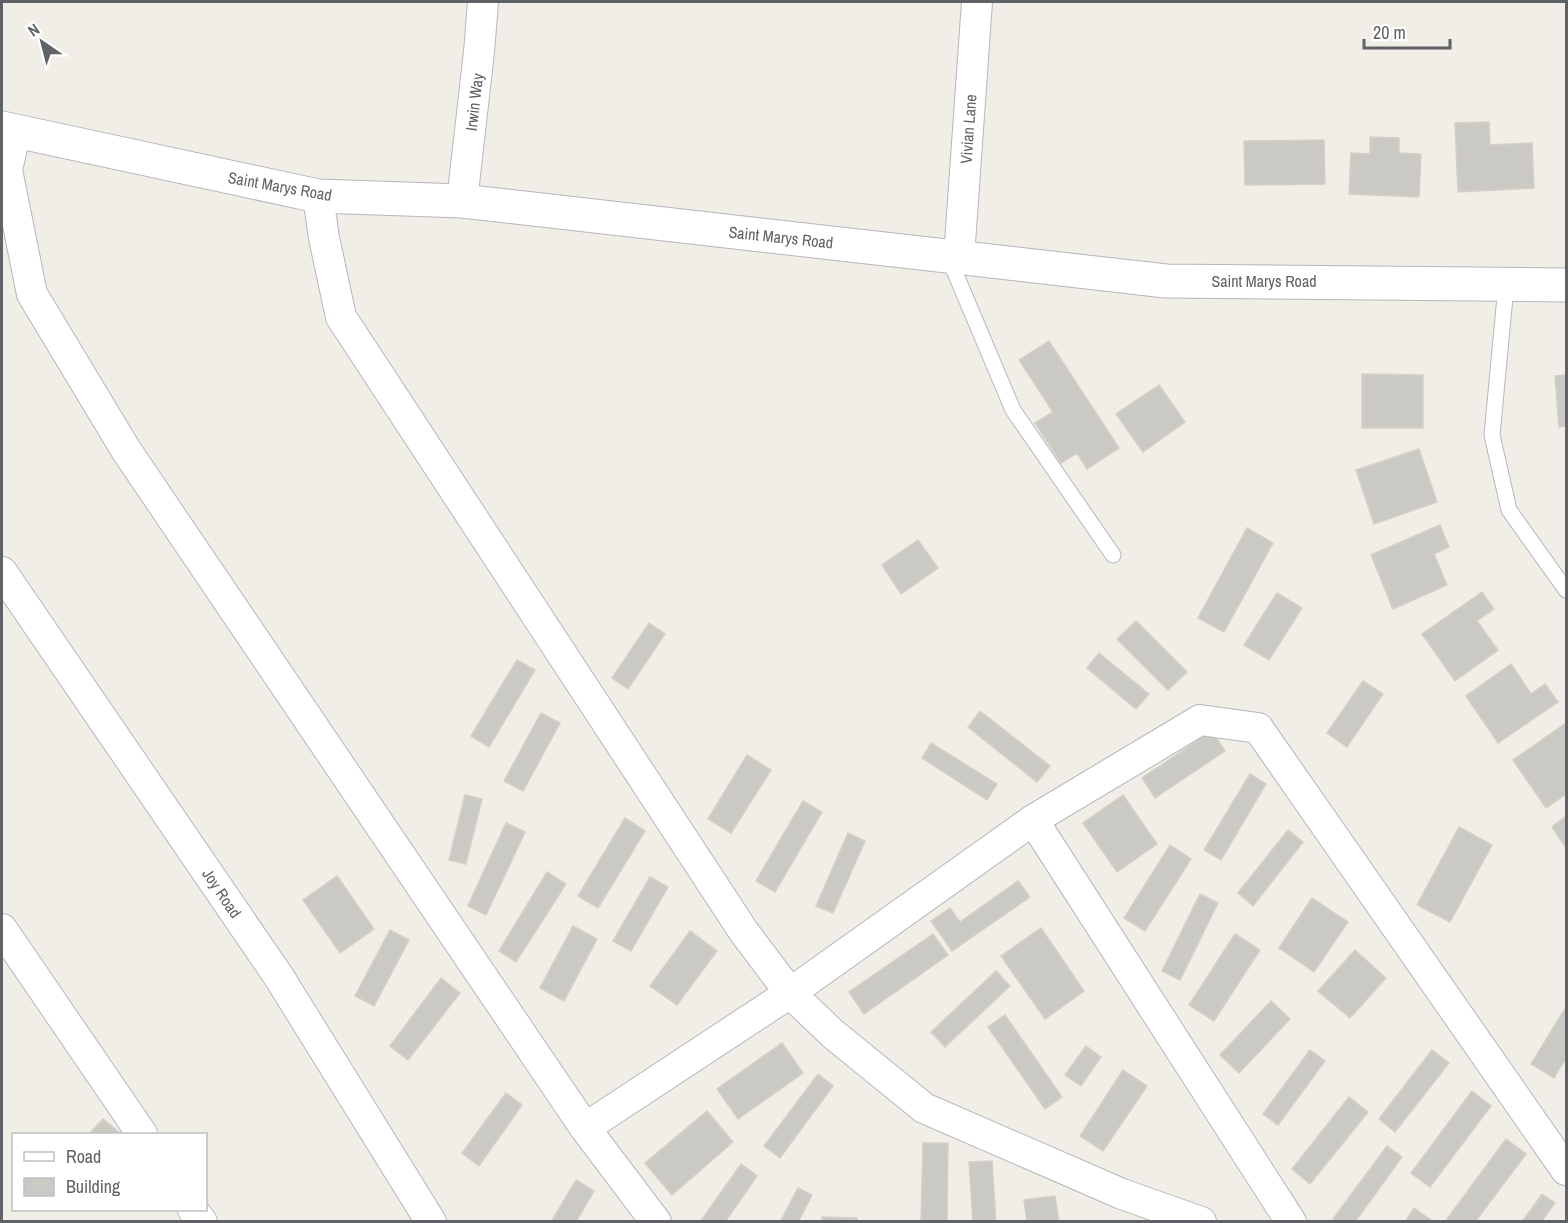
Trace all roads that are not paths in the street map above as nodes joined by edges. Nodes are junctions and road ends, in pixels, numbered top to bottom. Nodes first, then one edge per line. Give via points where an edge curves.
1 (483, 2) edge
2 (977, 2) edge
3 (8, 129) edge
4 (318, 196) junction
5 (462, 201) junction
6 (954, 257) junction
7 (1566, 285) edge
8 (1506, 286) junction
9 (1113, 555) dead end
10 (2, 572) edge
11 (1566, 590) edge
12 (1033, 820) junction
13 (2, 929) edge
14 (790, 993) junction
15 (585, 1128) junction
16 (141, 1133) edge
17 (1566, 1170) edge
18 (431, 1221) edge
19 (656, 1221) edge
20 (1201, 1221) edge
21 (1291, 1221) edge

1 - 5 street, Irwin Way
2 - 6 street, Vivian Lane
3 - 4 main road, Saint Marys Road
3 - 15 street via 7,170 32,294 126,450
4 - 5 main road, Saint Marys Road
4 - 14 street via 342,317 744,932
5 - 6 main road, Saint Marys Road
6 - 8 main road, Saint Marys Road via 1166,281
6 - 9 lane via 1013,410
7 - 8 main road, Saint Marys Road
8 - 11 lane via 1492,435 1509,510
10 - 18 street, Joy Road via 279,977
12 - 14 street
12 - 17 street via 1200,720 1258,728
12 - 21 street
13 - 16 street
14 - 15 street
14 - 20 street via 833,1034 924,1108 1122,1194
15 - 19 street

